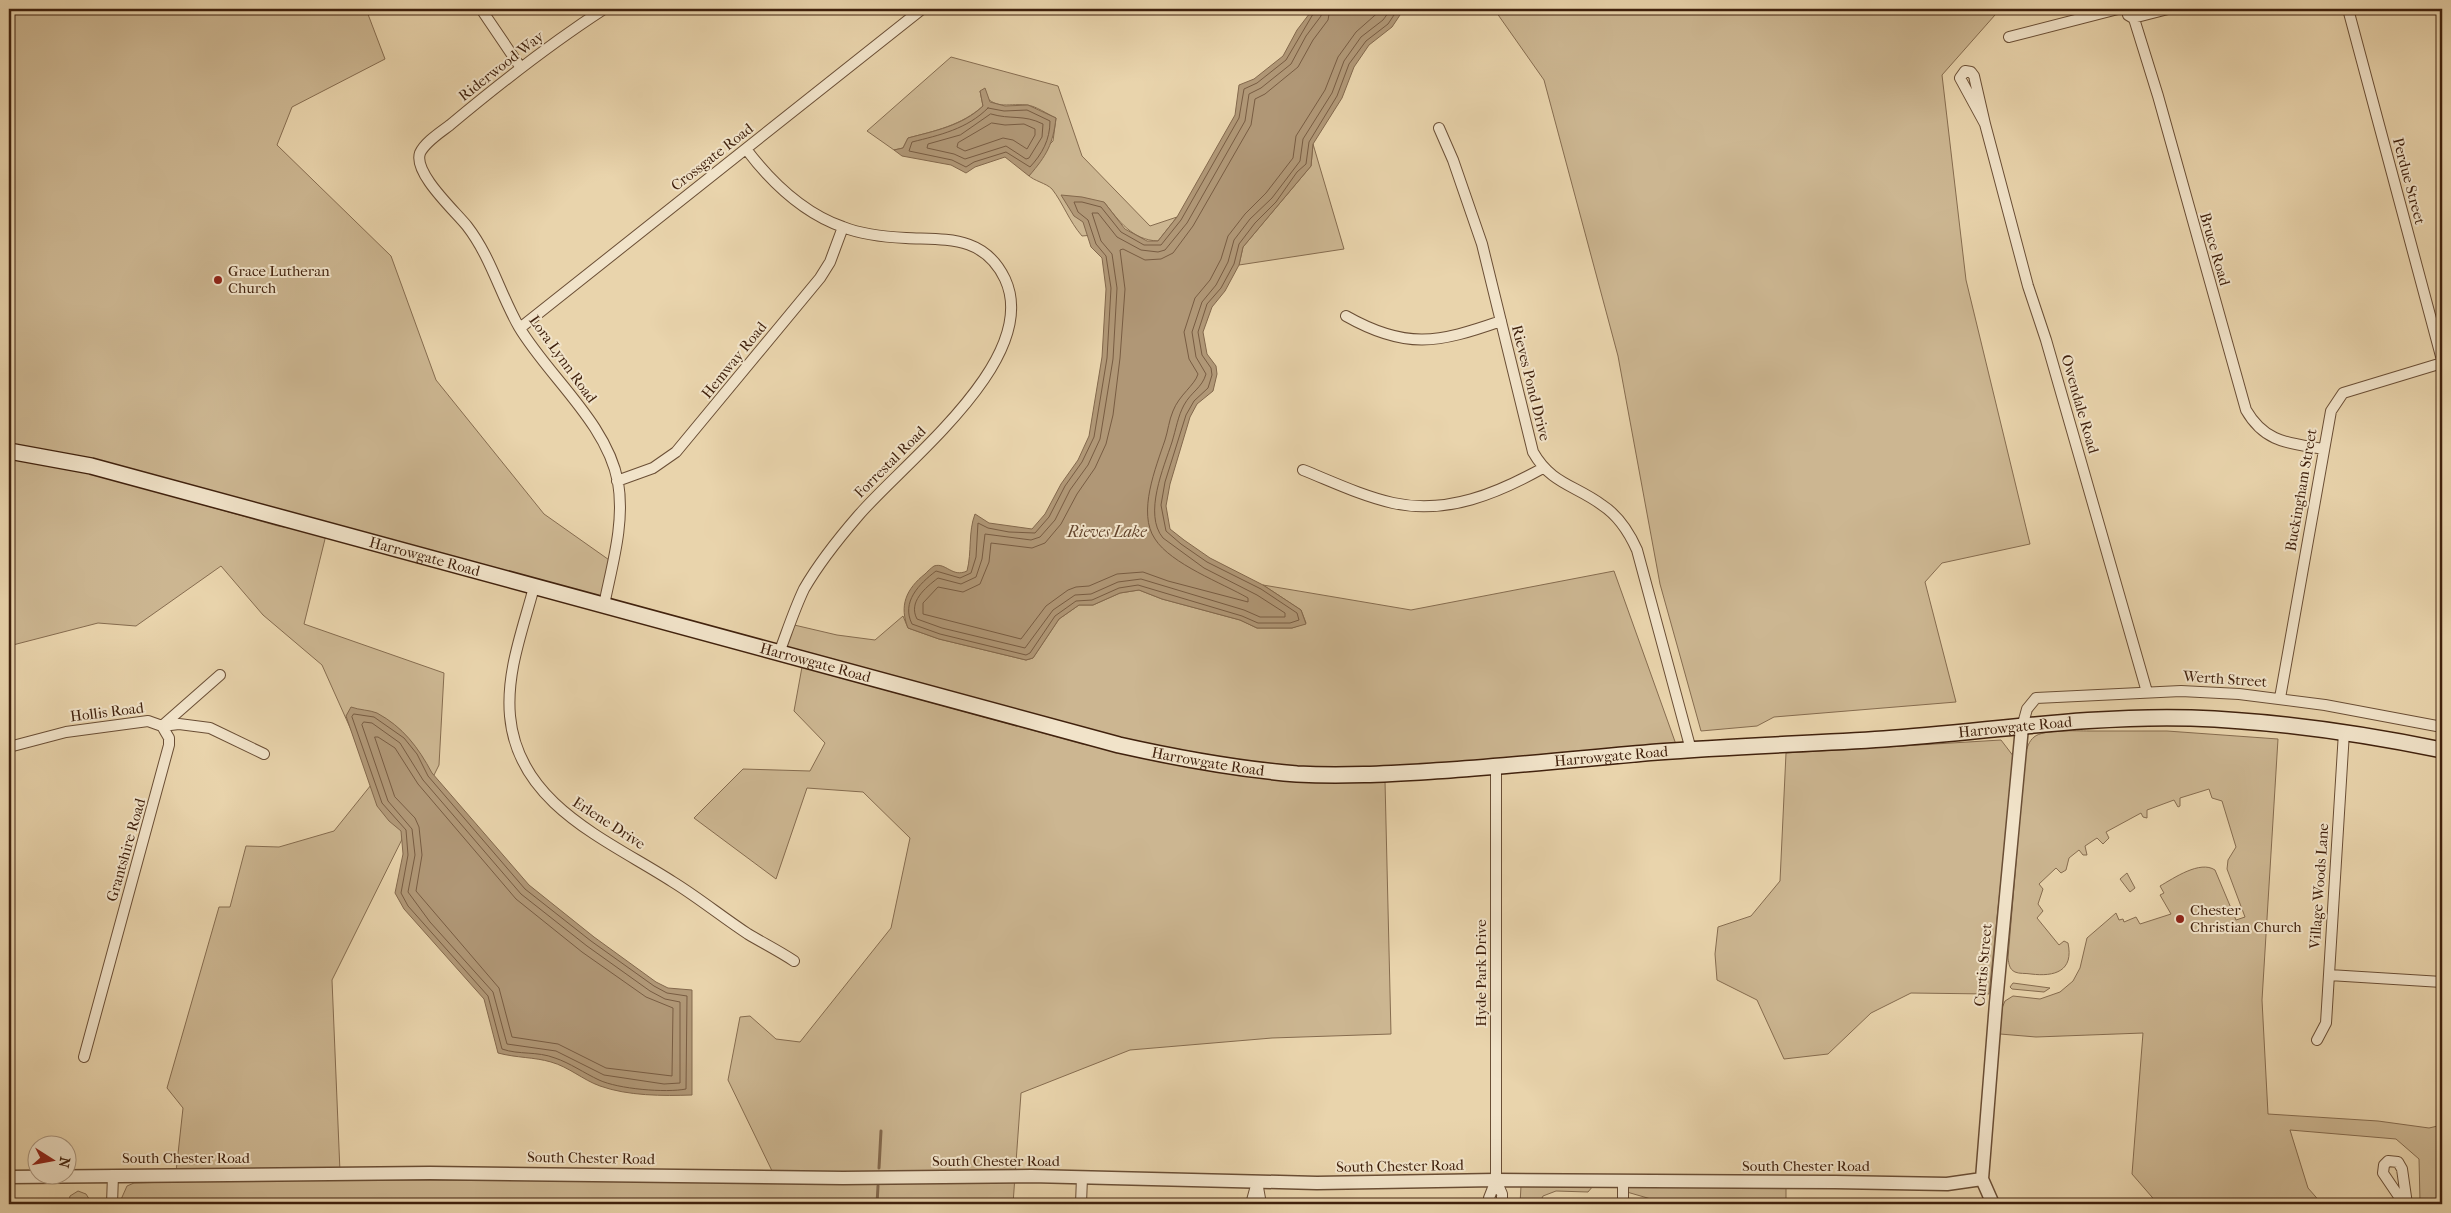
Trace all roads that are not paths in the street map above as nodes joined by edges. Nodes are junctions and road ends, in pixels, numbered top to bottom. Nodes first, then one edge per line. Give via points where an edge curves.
1 (481, 9) edge
2 (604, 9) edge
3 (922, 9) edge
4 (2118, 9) edge
5 (2168, 9) edge
6 (2348, 9) edge
7 (2132, 13) edge
8 (2009, 37) dead end
9 (521, 68) junction
10 (1986, 124) dead end
11 (1439, 128) dead end
12 (746, 149) junction
13 (421, 151) joint
14 (843, 227) junction
15 (1346, 316) dead end
16 (1500, 321) junction
17 (520, 328) junction
18 (2442, 362) edge
19 (2323, 449) junction
20 (9, 451) edge
21 (1543, 468) junction
22 (1303, 470) dead end
23 (617, 481) junction
24 (534, 587) junction
25 (604, 605) junction
26 (780, 653) junction
27 (220, 675) dead end
28 (2147, 692) junction
29 (2280, 698) junction
30 (162, 726) junction
31 (2022, 727) junction
32 (2442, 727) edge
33 (2344, 732) junction
34 (9, 748) edge
35 (1691, 750) junction
36 (2442, 750) edge
37 (264, 754) dead end
38 (1496, 766) junction
39 (794, 961) dead end
40 (2329, 975) junction
41 (2442, 982) edge
42 (2317, 1040) dead end
43 (84, 1057) dead end
44 (113, 1175) junction
45 (9, 1177) edge
46 (1082, 1177) junction
47 (1982, 1179) junction
48 (1496, 1180) junction
49 (1623, 1181) junction
50 (1257, 1182) junction
51 (112, 1204) edge
52 (1081, 1204) edge
53 (1251, 1204) edge
54 (1261, 1204) edge
55 (1489, 1204) edge
56 (1502, 1204) edge
57 (1623, 1204) edge
58 (1993, 1204) edge

1 - 9 street
2 - 9 street, Riderwood Way
3 - 12 street, Crossgate Road
4 - 7 street
4 - 8 street
5 - 7 street
6 - 18 street, Perdue Street
7 - 19 street, Bruce Road via 2246,410 2261,430 2272,438
9 - 13 street, Riderwood Way
10 - 28 street, Owendale Road via 2026,278
11 - 16 street, Rieves Pond Drive via 1482,244
12 - 14 street via 789,195 816,214
12 - 17 street, Crossgate Road
13 - 17 street, Lora Lynn Road via 419,160 423,174 481,247
14 - 23 street, Hemway Road via 820,278 676,452 652,468
14 - 26 street, Forrestal Road via 874,235 951,239 972,245 992,260 1002,274 1012,310 1010,330 998,356 944,430 858,516 817,569 795,610
15 - 16 street via 1386,335 1418,340 1441,338
16 - 21 street, Rieves Pond Drive via 1528,440
17 - 23 street, Lora Lynn Road via 591,423
18 - 19 street, Buckingham Street via 2343,393 2331,411
19 - 29 street, Buckingham Street
20 - 24 main road, Harrowgate Road via 91,466
21 - 22 street via 1477,498 1430,507 1394,503
21 - 35 street, Rieves Pond Drive via 1560,482 1613,513 1631,537
23 - 25 street, Lora Lynn Road via 619,525
24 - 25 main road, Harrowgate Road
24 - 39 street, Erlene Drive via 514,662 509,699 514,737 532,778 554,804 575,821
25 - 26 main road, Harrowgate Road
26 - 38 main road, Harrowgate Road via 1119,746 1230,766 1299,774 1353,775
27 - 30 street
28 - 29 street, Werth Street via 2181,691
28 - 31 street, Werth Street via 2036,698 2027,709
29 - 32 street, Werth Street
30 - 34 street, Hollis Road via 148,721 116,724 66,732
30 - 37 street, Hollis Road via 210,728
30 - 43 street, Grantshire Road via 169,738 169,746
31 - 33 main road, Harrowgate Road via 2192,718
31 - 35 main road, Harrowgate Road
31 - 47 street, Curtis Street
33 - 36 main road, Harrowgate Road
33 - 40 street, Village Woods Lane
35 - 38 main road, Harrowgate Road
38 - 48 street, Hyde Park Drive
40 - 41 street
40 - 42 street, Village Woods Lane via 2326,1023
44 - 45 street, South Chester Road
44 - 46 street, South Chester Road via 440,1173 833,1178
44 - 51 street
46 - 50 street, South Chester Road
46 - 52 street
47 - 49 street, South Chester Road via 1947,1184
47 - 58 street, Curtis Street
48 - 49 street, South Chester Road
48 - 50 street, South Chester Road
48 - 55 street, Hyde Park Drive
48 - 56 street, Hyde Park Drive
49 - 57 street
50 - 53 street
50 - 54 street

